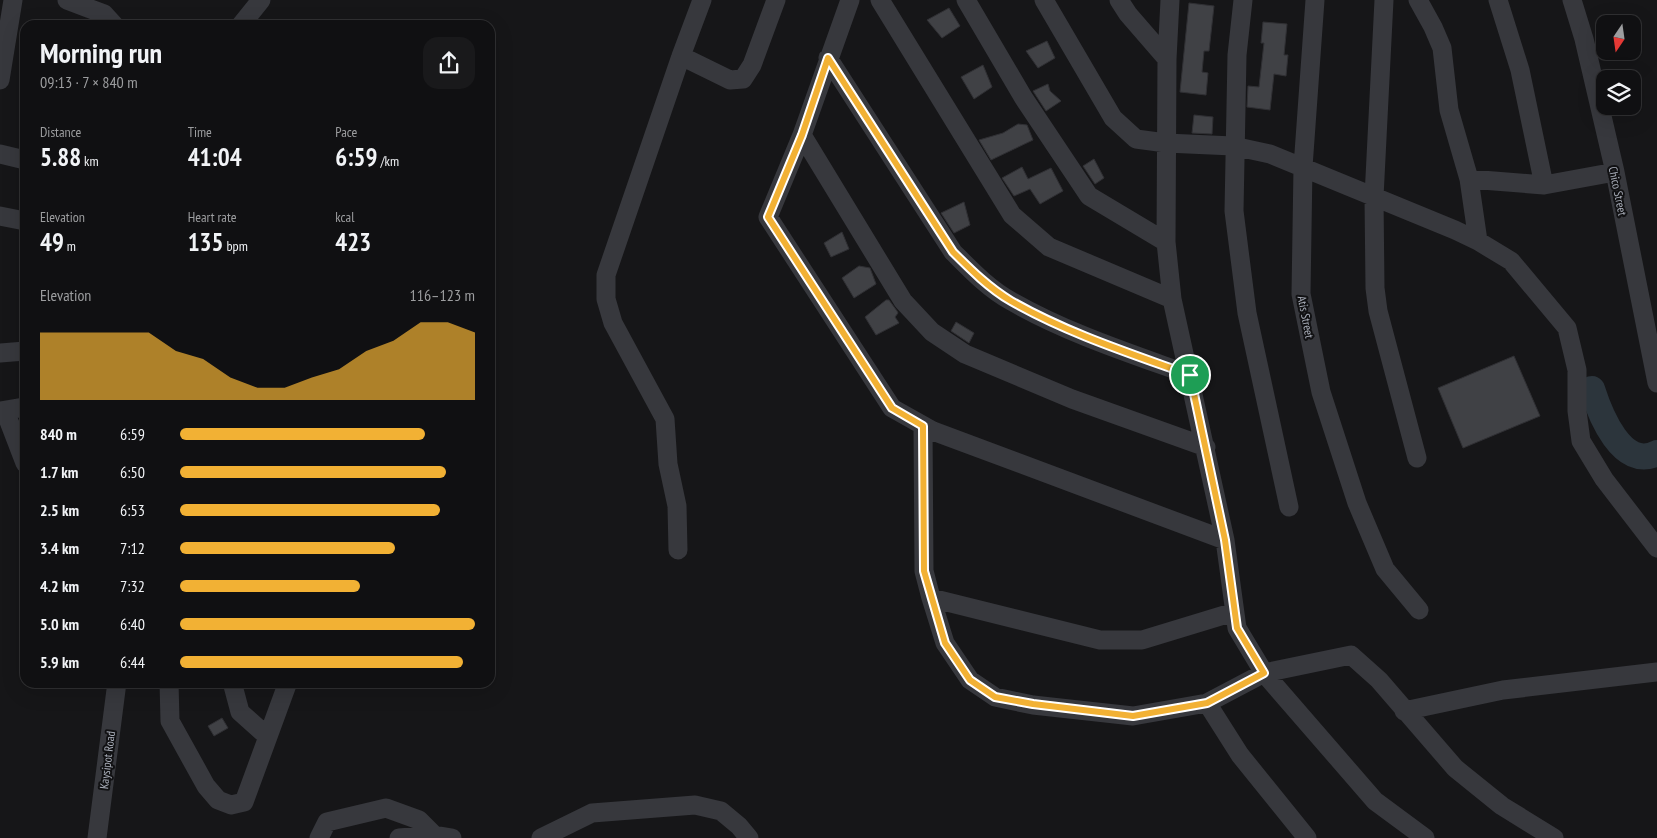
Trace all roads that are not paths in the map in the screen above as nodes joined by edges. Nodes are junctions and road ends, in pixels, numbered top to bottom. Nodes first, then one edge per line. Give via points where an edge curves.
1 (13, 0) edge
2 (67, 0) edge
3 (261, 0) edge
4 (702, 0) edge
5 (776, 0) edge
6 (850, 0) edge
7 (880, 0) edge
8 (966, 0) edge
9 (1044, 0) edge
10 (1119, 0) edge
11 (1170, 0) edge
12 (1243, 0) edge
13 (1315, 0) edge
14 (1384, 0) edge
15 (1418, 0) edge
16 (1498, 0) edge
17 (1572, 0) edge
18 (105, 20) edge
19 (246, 20) edge
20 (681, 56) junction
21 (828, 58) junction
22 (1167, 60) junction
23 (0, 80) edge
24 (802, 135) junction
25 (1166, 143) junction
26 (1234, 146) junction
27 (0, 154) edge
28 (20, 159) edge
29 (1303, 167) junction
30 (1615, 172) junction
31 (1469, 179) junction
32 (1544, 185) junction
33 (1374, 197) junction
34 (0, 216) edge
35 (20, 220) edge
36 (1478, 240) junction
37 (1166, 242) junction
38 (1172, 299) junction
39 (20, 351) edge
40 (0, 353) edge
41 (1190, 375) junction
42 (1657, 383) edge
43 (20, 408) edge
44 (3, 411) edge
45 (923, 426) junction
46 (1206, 447) junction
47 (20, 451) edge
48 (1418, 458) dead end
49 (1289, 507) dead end
50 (1225, 540) junction
51 (1657, 548) edge
52 (678, 550) dead end
53 (931, 598) junction
54 (1419, 610) dead end
55 (1234, 612) junction
56 (1657, 672) edge
57 (1264, 673) junction
58 (116, 688) edge
59 (169, 688) edge
60 (234, 688) edge
61 (286, 688) edge
62 (1207, 703) junction
63 (1404, 711) junction
64 (267, 736) junction
65 (434, 834) junction
66 (97, 838) edge
67 (319, 838) edge
68 (399, 838) edge
69 (452, 838) edge
70 (541, 838) edge
71 (749, 838) edge
72 (1307, 838) edge
73 (1424, 838) edge
74 (1554, 838) edge

1 - 23 street
2 - 18 street
3 - 19 street
4 - 20 street
5 - 20 street via 752,64 743,79 730,80
6 - 21 street
7 - 38 street via 1012,215 1049,247
8 - 37 street via 1023,97 1089,196
9 - 25 street via 1113,118 1136,139
10 - 22 street
11 - 22 street
12 - 26 street via 1236,55
13 - 29 street, Atis Street
14 - 33 street
15 - 31 street via 1442,48 1449,110
16 - 32 street via 1520,70
17 - 30 street, Chico Street
20 - 52 street via 606,275 606,299 613,323 666,419 668,464 677,506
21 - 24 street
21 - 41 street via 953,252 980,279 1010,301 1081,336
22 - 25 street
24 - 45 street via 768,217 892,408
24 - 46 street via 903,301 932,332 965,354 1072,399
25 - 26 street
25 - 37 street
26 - 29 street via 1270,154
26 - 49 street via 1234,211 1247,313
27 - 28 street
29 - 33 street
29 - 54 street, Atis Street via 1301,294 1321,392 1357,503 1385,569
30 - 32 street
30 - 42 street, Chico Street
31 - 32 street
31 - 36 street
33 - 36 street
33 - 48 street via 1378,311
34 - 35 street
36 - 51 street via 1511,261 1567,328 1577,370 1581,441 1604,479
37 - 38 street
38 - 41 street
39 - 40 street
41 - 46 street
43 - 44 street
44 - 47 street
45 - 50 street
45 - 53 street via 924,571
46 - 50 street
50 - 55 street
53 - 55 street via 1100,640 1142,640
53 - 62 street via 945,643 970,680 995,697 1133,716
55 - 57 street via 1237,628
56 - 63 street via 1503,690
57 - 62 street
57 - 63 street via 1351,655 1379,680
57 - 73 street via 1375,801
58 - 66 street, Kaysipot Road
59 - 64 street via 170,721 206,786 218,800 231,805 244,802
60 - 64 street via 240,712
61 - 64 street
62 - 72 street via 1240,755
63 - 74 street via 1455,768 1502,806
65 - 67 street via 419,820 386,808 327,822
65 - 68 street
65 - 69 street
70 - 71 street via 592,813 695,805 721,811

